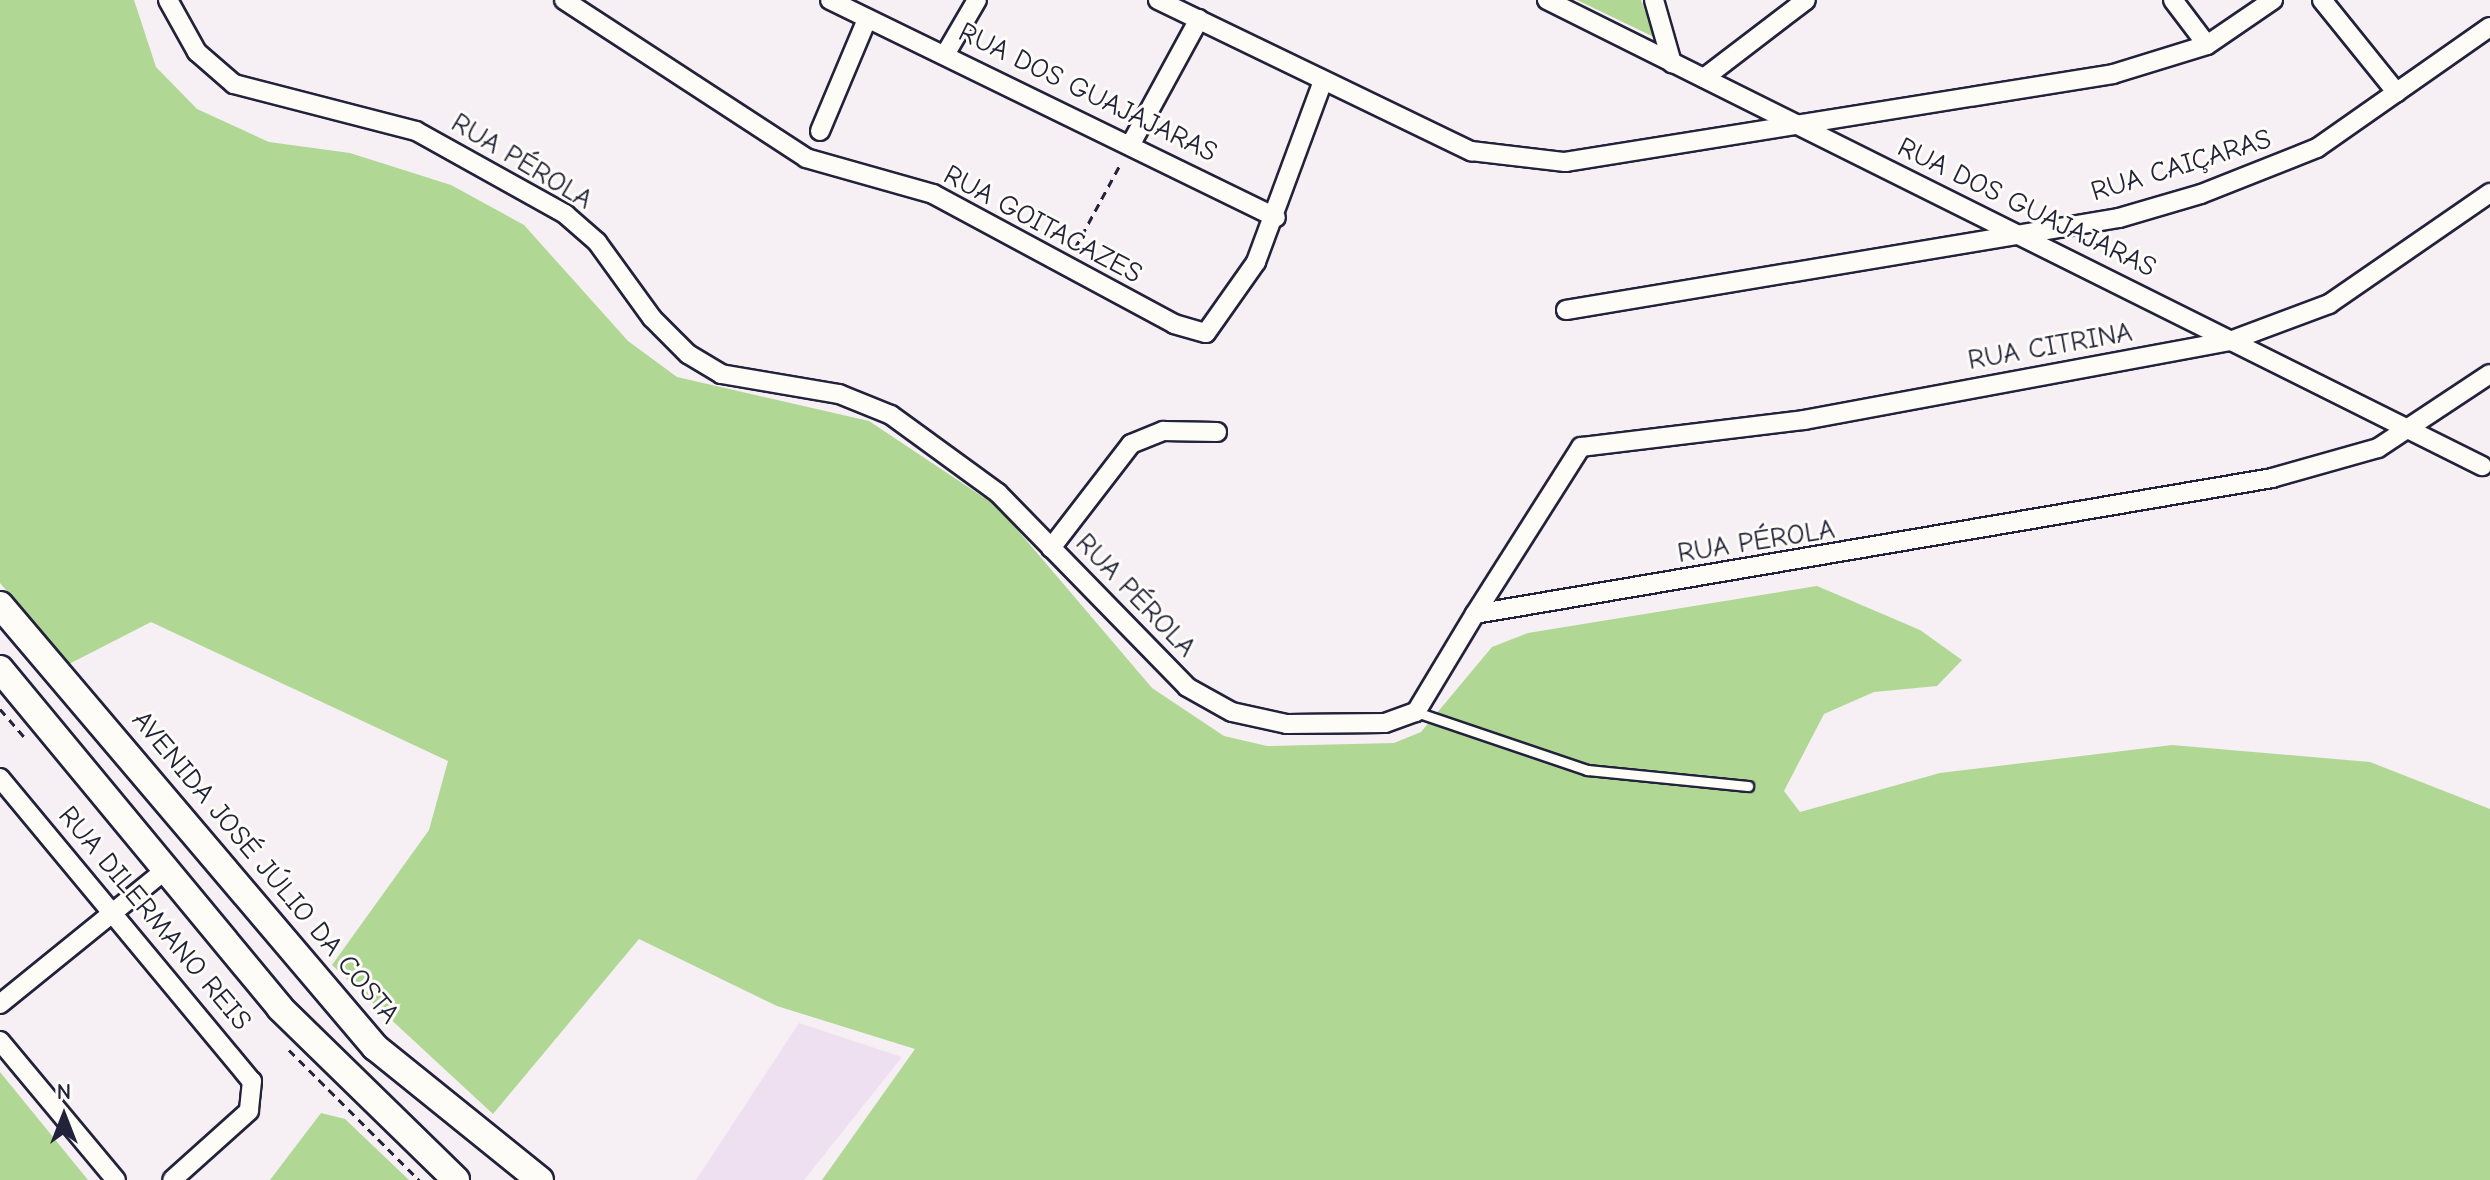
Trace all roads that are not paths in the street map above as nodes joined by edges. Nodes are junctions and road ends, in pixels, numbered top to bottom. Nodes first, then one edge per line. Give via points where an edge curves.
1 (168, 0) edge
2 (564, 0) edge
3 (830, 0) edge
4 (977, 0) edge
5 (1158, 0) edge
6 (1547, 0) edge
7 (1654, 0) edge
8 (1806, 0) edge
9 (2173, 0) edge
10 (2273, 0) edge
11 (2322, 0) edge
12 (867, 19) junction
13 (1199, 19) junction
14 (2490, 27) edge
15 (2207, 45) junction
16 (946, 53) junction
17 (1672, 63) junction
18 (1704, 78) junction
19 (1323, 81) junction
20 (2397, 93) junction
21 (1790, 123) junction
22 (820, 131) dead end
23 (1132, 142) junction
24 (2490, 193) edge
25 (1276, 218) junction
26 (2027, 234) junction
27 (1566, 310) dead end
28 (2230, 341) junction
29 (2490, 374) edge
30 (2412, 429) junction
31 (1217, 432) dead end
32 (2482, 466) dead end
33 (1051, 548) junction
34 (0, 605) edge
35 (1475, 614) junction
36 (0, 669) edge
37 (1416, 712) junction
38 (0, 778) edge
39 (1748, 786) dead end
40 (202, 841) junction
41 (168, 868) junction
42 (113, 909) junction
43 (0, 1004) edge
44 (0, 1041) edge
45 (116, 1180) edge
46 (172, 1180) edge
47 (456, 1180) edge
48 (540, 1180) edge

1 - 33 street, RUA PÉROLA via 197,52 234,84 416,131 511,180 597,242 688,354 721,374 839,394 891,415 998,493
2 - 25 street, RUA GOITACAZES via 806,158 933,194 1174,324 1206,333 1228,309
3 - 12 street, RUA DOS GUAJAJARAS
4 - 16 street
5 - 13 street
6 - 17 street, RUA DOS GUAJAJARAS
7 - 17 street
8 - 18 street
9 - 15 street
10 - 15 street
11 - 20 street
12 - 16 street, RUA DOS GUAJAJARAS
12 - 22 street
13 - 19 street
13 - 23 street
14 - 20 street, RUA CAIÇARAS
15 - 21 street via 2113,74
16 - 23 street, RUA DOS GUAJAJARAS
17 - 18 street, RUA DOS GUAJAJARAS
18 - 21 street, RUA DOS GUAJAJARAS
19 - 21 street via 1458,145 1516,161 1565,162
19 - 25 street
20 - 26 street, RUA CAIÇARAS via 2317,148 2263,173 2119,218
21 - 26 street, RUA DOS GUAJAJARAS
23 - 25 street, RUA DOS GUAJAJARAS
24 - 28 street, RUA CITRINA via 2329,304
26 - 27 street, RUA CAIÇARAS
26 - 28 street, RUA DOS GUAJAJARAS
28 - 30 street, RUA DOS GUAJAJARAS
28 - 35 street, RUA CITRINA via 1804,420 1581,447
29 - 30 street, RUA PÉROLA
30 - 32 street, RUA DOS GUAJAJARAS
30 - 35 street, RUA PÉROLA via 2338,462 2272,478
31 - 33 street via 1163,431 1131,444
33 - 37 street, RUA PÉROLA via 1142,648 1187,687 1232,712 1287,724 1348,725
34 - 40 main road, AVENIDA JOSÉ JÚLIO DA COSTA
35 - 37 street
36 - 41 main road
37 - 39 lane via 1587,770
38 - 42 street, RUA DILERMANO REIS
40 - 41 main road
40 - 48 main road, AVENIDA JOSÉ JÚLIO DA COSTA via 375,1047
41 - 42 street
41 - 47 main road via 337,1070
42 - 43 street
42 - 46 street, RUA DILERMANO REIS via 243,1068 254,1101
44 - 45 street

